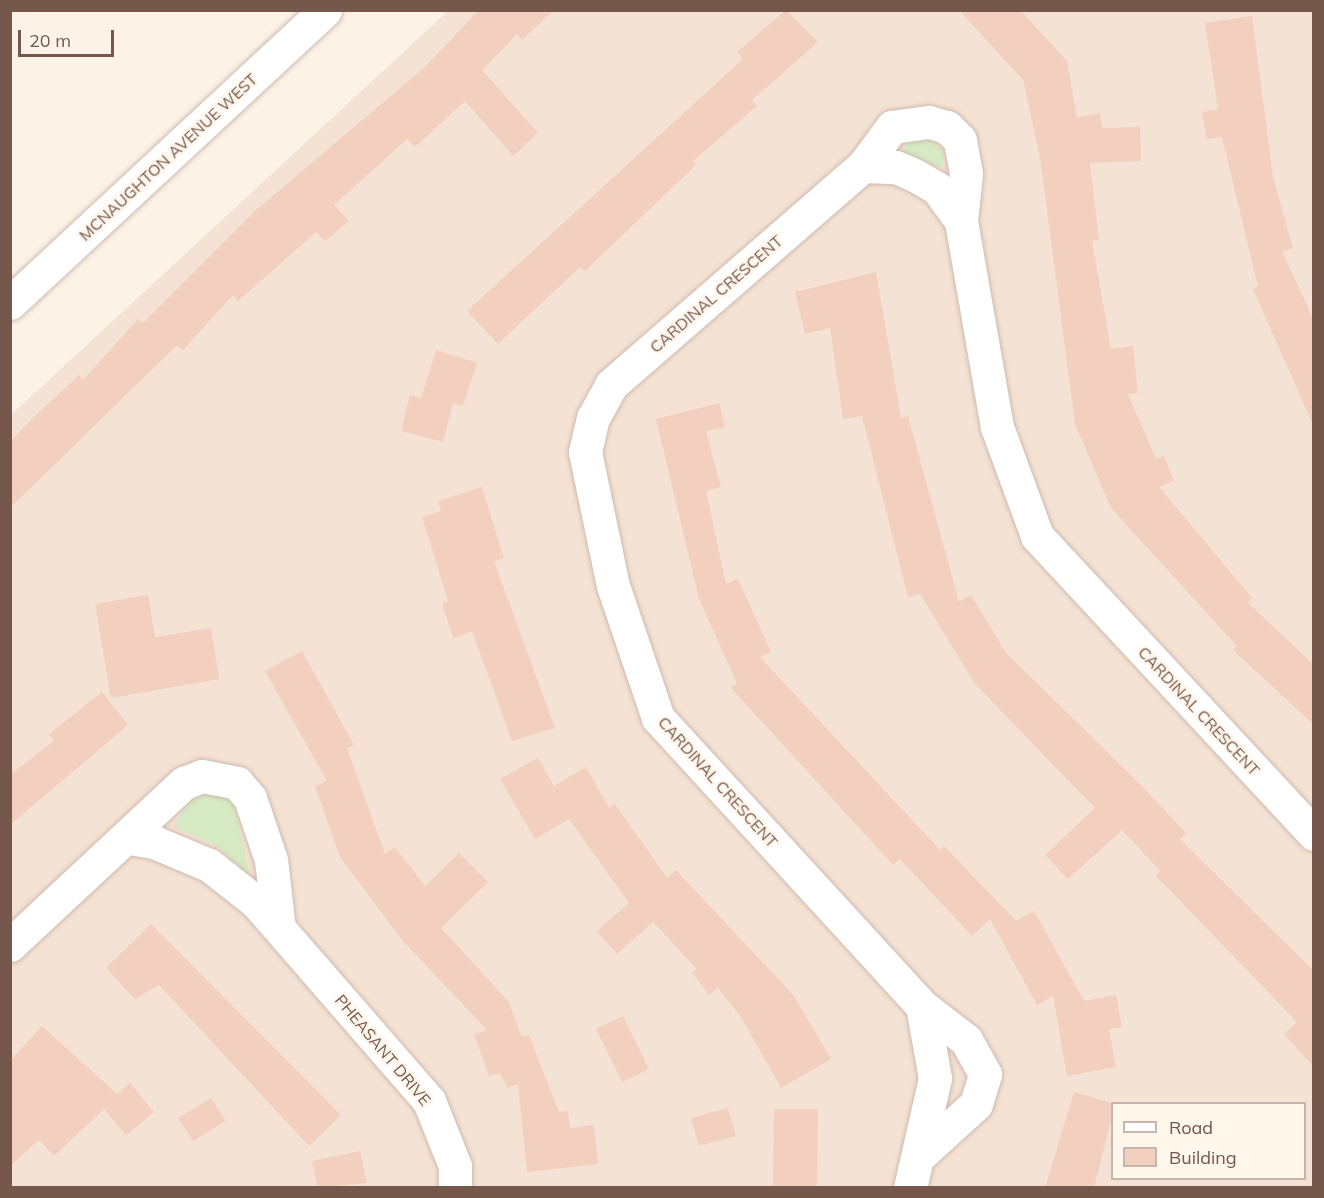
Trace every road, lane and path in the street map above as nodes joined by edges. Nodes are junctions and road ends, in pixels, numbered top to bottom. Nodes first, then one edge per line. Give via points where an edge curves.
1 (325, 10) edge
2 (863, 166) junction
3 (961, 221) junction
4 (10, 303) edge
5 (1314, 834) edge
6 (129, 838) junction
7 (279, 928) junction
8 (10, 945) edge
9 (922, 1006) junction
10 (913, 1174) edge
11 (455, 1188) edge

1 - 4 street, MCNAUGHTON AVENUE WEST
2 - 3 street, CARDINAL CRESCENT via 896,167 916,176 937,188
2 - 3 street, CARDINAL CRESCENT via 892,127 911,121 947,127 960,140 965,157
2 - 9 street, CARDINAL CRESCENT via 611,385 593,418 585,452 613,586 658,718
3 - 5 street, CARDINAL CRESCENT via 997,427 1037,536
6 - 7 street, PHEASANT DRIVE via 163,845 209,865
6 - 7 street via 184,783 202,776 237,783 262,823
6 - 8 street
7 - 11 street, PHEASANT DRIVE via 429,1101 454,1166
9 - 10 street, CARDINAL CRESCENT via 935,1078
9 - 10 street, CARDINAL CRESCENT via 979,1056 984,1090

